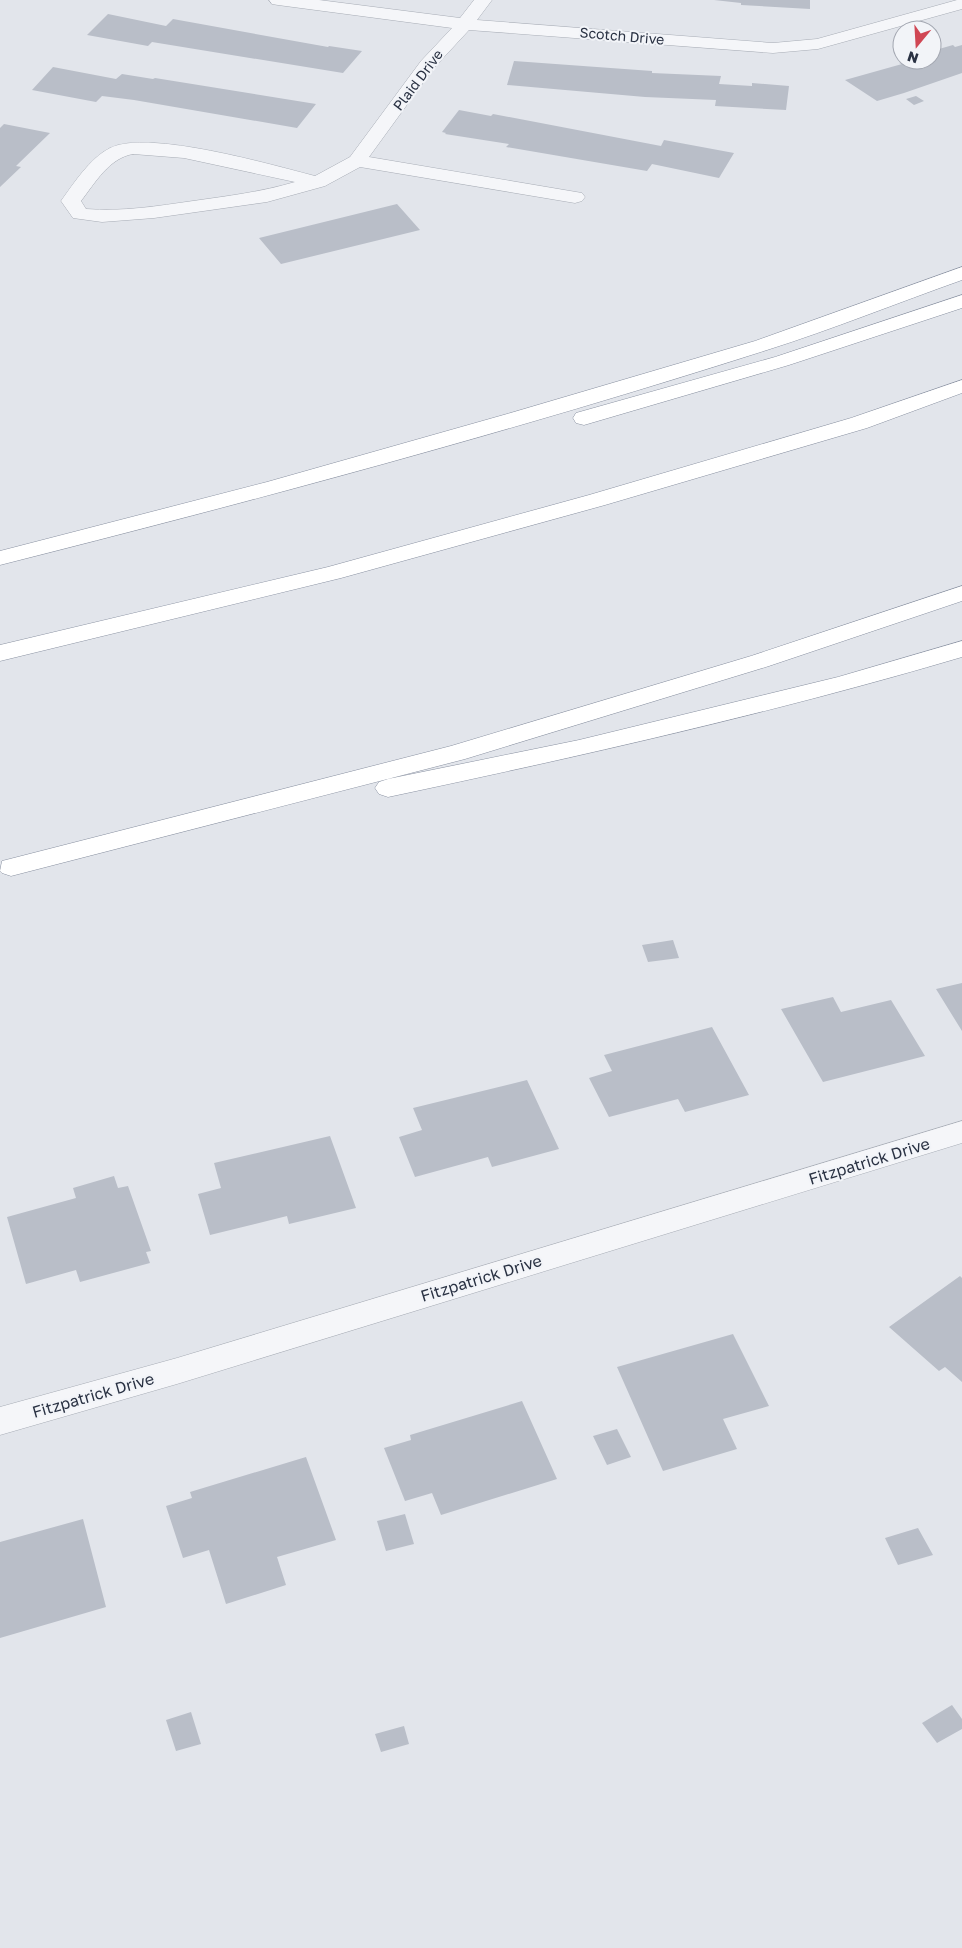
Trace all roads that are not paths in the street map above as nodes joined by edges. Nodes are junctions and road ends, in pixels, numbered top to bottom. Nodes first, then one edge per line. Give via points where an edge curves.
1 (278, 0) edge
2 (483, 0) edge
3 (962, 4) edge
4 (465, 24) junction
5 (357, 161) junction
6 (318, 182) junction
7 (575, 196) dead end
8 (962, 273) edge
9 (962, 301) edge
10 (962, 386) edge
11 (0, 559) edge
12 (962, 593) edge
13 (962, 649) edge
14 (0, 653) edge
15 (5, 868) edge
16 (962, 1132) edge
17 (0, 1421) edge

1 - 4 street, Scotch Drive
2 - 4 street, Plaid Drive
3 - 4 street, Scotch Drive via 818,44 783,47
4 - 5 street, Plaid Drive via 427,65
5 - 6 street
5 - 7 street
6 - 6 street via 266,196 102,216 80,214 71,201 119,150 139,146
8 - 11 highway via 762,344 515,419 275,487
9 - 11 highway via 782,361 531,433 281,496
10 - 14 highway via 859,423 598,500 333,573
12 - 15 highway via 760,661 456,753
13 - 15 highway via 844,684 579,748
16 - 17 street, Fitzpatrick Drive via 177,1371

